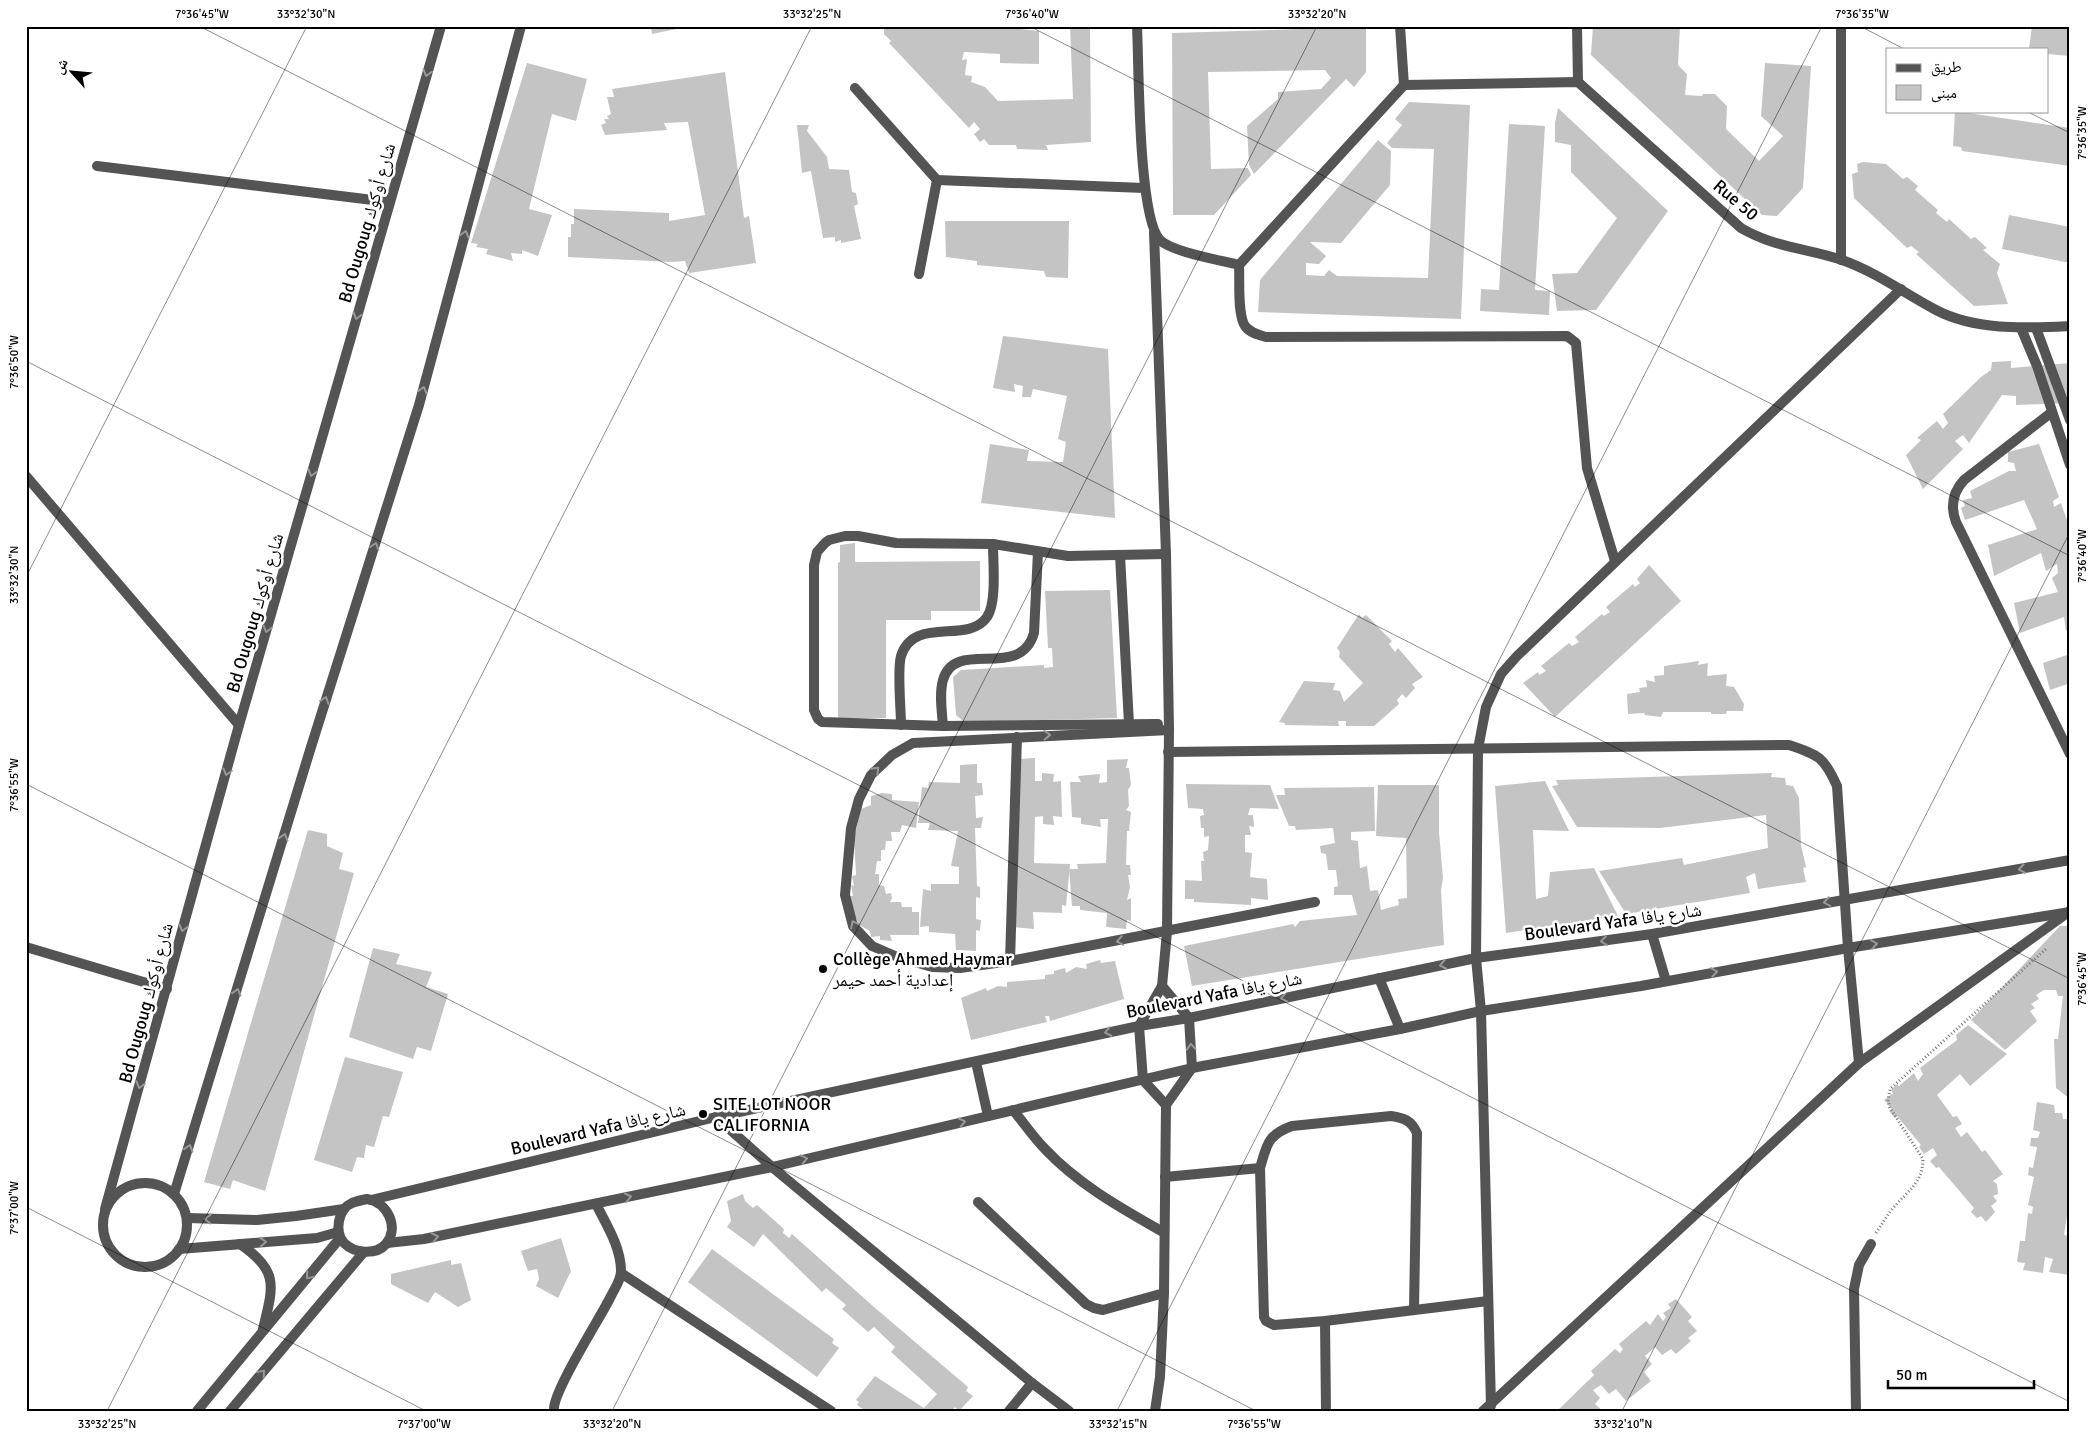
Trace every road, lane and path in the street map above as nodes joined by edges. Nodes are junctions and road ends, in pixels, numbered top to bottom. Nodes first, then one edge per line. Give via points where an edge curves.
1 (441, 26) edge
2 (521, 26) edge
3 (1137, 26) edge
4 (1400, 26) edge
5 (1577, 26) edge
6 (1841, 26) edge
7 (1578, 82) junction
8 (1404, 85) junction
9 (855, 88) dead end
10 (97, 166) dead end
11 (937, 180) junction
12 (1144, 188) junction
13 (389, 202) junction
14 (1154, 233) junction
15 (1841, 260) junction
16 (1239, 265) junction
17 (919, 274) dead end
18 (1901, 289) junction
19 (2070, 326) edge
20 (2021, 328) junction
21 (2036, 328) junction
22 (2052, 412) junction
23 (2070, 420) edge
24 (2070, 465) edge
25 (26, 476) edge
26 (993, 544) junction
27 (1038, 552) junction
28 (1166, 554) junction
29 (1120, 555) junction
30 (1615, 561) junction
31 (1129, 724) junction
32 (240, 725) junction
33 (901, 726) junction
34 (943, 726) junction
35 (1169, 727) junction
36 (1017, 737) junction
37 (1478, 749) junction
38 (1168, 752) junction
39 (2070, 754) edge
40 (2070, 860) edge
41 (1845, 899) junction
42 (1315, 902) dead end
43 (2070, 912) edge
44 (1168, 932) junction
45 (1652, 934) junction
46 (26, 946) edge
47 (2049, 946) dead end
48 (1848, 948) junction
49 (1476, 958) junction
50 (1010, 961) junction
51 (1379, 978) junction
52 (1666, 981) junction
53 (1162, 986) junction
54 (167, 988) junction
55 (1481, 1011) junction
56 (1189, 1018) junction
57 (1139, 1026) junction
58 (1400, 1029) junction
59 (976, 1062) junction
60 (1859, 1063) junction
61 (1192, 1068) junction
62 (1142, 1080) junction
63 (1166, 1105) junction
64 (1013, 1110) junction
65 (988, 1116) junction
66 (716, 1118) junction
67 (772, 1167) junction
68 (1260, 1168) junction
69 (1165, 1177) junction
70 (174, 1194) junction
71 (371, 1200) junction
72 (978, 1202) dead end
73 (596, 1204) junction
74 (105, 1209) junction
75 (344, 1209) junction
76 (187, 1218) junction
77 (1163, 1232) junction
78 (339, 1235) junction
79 (386, 1243) junction
80 (240, 1244) junction
81 (1871, 1244) joint
82 (179, 1249) junction
83 (363, 1253) junction
84 (621, 1273) junction
85 (1164, 1293) junction
86 (1488, 1301) junction
87 (1414, 1310) junction
88 (1326, 1321) junction
89 (262, 1331) junction
90 (1032, 1383) junction
91 (1491, 1407) edge
92 (197, 1411) edge
93 (230, 1411) edge
94 (554, 1411) edge
95 (832, 1411) edge
96 (1010, 1411) edge
97 (1070, 1411) edge
98 (1155, 1411) edge
99 (1326, 1411) edge
100 (1483, 1411) edge
101 (1856, 1411) edge

1 -> 13 street, Bd Ougoug شارع أوكوك
70 -> 2 street via 419,405
3 - 12 street
4 - 8 street
5 - 7 street
6 - 15 street
7 - 8 street
7 - 15 street, Rue 50 via 1742,228 1781,246
8 - 16 street
9 - 11 street
10 - 13 street
11 - 12 street
11 - 17 street
12 - 14 street
13 -> 32 street, Bd Ougoug شارع أوكوك
14 - 16 street via 1172,248
14 - 28 street
15 - 18 street, Rue 50
16 - 30 street via 1241,314 1245,325 1266,337 1567,336 1576,344 1587,468
18 - 20 street, Rue 50 via 1937,311 1962,320
18 - 30 street
19 - 21 street, Rue 50
20 - 21 street, Rue 50
20 - 22 street
21 - 23 street
22 - 24 street
22 - 39 street via 1964,480 1952,507 1956,522
25 - 32 street
26 - 27 street
26 - 33 street via 992,600 987,617 975,627 920,635 904,650 900,664
26 - 33 street via 896,543 845,536 829,540 817,552 814,565 815,714 827,724
27 - 29 street via 1068,556
27 - 34 street via 1032,641 1016,656 962,661 949,668 942,687
28 - 29 street
28 - 35 street
29 - 31 street
30 - 37 street via 1501,674 1486,707
31 - 34 street
31 - 35 street
32 -> 54 street, Bd Ougoug شارع أوكوك
33 - 34 street
36 -> 35 street
35 - 38 street
36 - 50 street
50 -> 36 street via 960,968 932,967 895,956 872,946 853,926 845,895 851,828 859,799 871,775 892,755 913,743
37 - 38 street
37 - 41 street via 1789,745 1815,754 1828,765 1838,786
37 - 49 street
38 - 44 street
40 -> 41 street, Boulevard Yafa شارع يافا
41 -> 45 street, Boulevard Yafa شارع يافا
41 - 48 street
42 - 44 street
48 -> 43 street
43 - 60 street
44 -> 50 street
44 - 53 street
45 -> 49 street, Boulevard Yafa شارع يافا
45 - 52 street
46 - 54 street
47 - 81 path via 1890,1089 1890,1108 1923,1158 1923,1165 1918,1180 1894,1207
52 -> 48 street
48 - 60 street
49 -> 51 street, Boulevard Yafa شارع يافا
49 - 55 street
51 -> 56 street, Boulevard Yafa شارع يافا
51 - 58 street
52 - 55 street
53 - 56 street
53 - 57 street
54 -> 74 street, Bd Ougoug شارع أوكوك
55 - 58 street
55 - 86 street
56 - 57 street, Boulevard Yafa شارع يافا
61 -> 56 street
57 -> 59 street, Boulevard Yafa شارع يافا
57 - 62 street
58 - 61 street
59 - 65 street
59 - 66 street, Boulevard Yafa شارع يافا
60 - 91 street
61 - 62 street
61 - 63 street
62 - 63 street
62 - 64 street
63 - 69 street
64 - 65 street
64 - 77 street via 1044,1148 1086,1186
67 -> 65 street
66 - 67 street
66 - 71 street, Boulevard Yafa شارع يافا
73 -> 67 street
67 - 90 street
68 - 69 street
68 - 87 street via 1269,1139 1278,1131 1292,1126 1391,1116 1405,1118 1417,1133
68 - 88 street via 1264,1317 1274,1325
69 - 77 street
70 - 74 street via 163,1186 136,1183 112,1198
70 - 76 street
71 - 75 street via 351,1203
71 - 79 street via 383,1205 392,1219
72 - 85 street via 1094,1308 1103,1310
79 -> 73 street via 424,1240
73 - 84 street via 616,1246
74 - 82 street via 104,1238 110,1250 121,1260 148,1268 174,1257
75 -> 76 street via 258,1220
75 - 78 street
76 - 82 street via 187,1232
77 - 85 street
80 -> 78 street
78 - 83 street via 348,1246
78 -> 89 street
79 - 83 street
80 - 82 street
80 - 89 street via 253,1253 269,1272 270,1297
81 - 101 street via 1860,1265 1854,1289
93 -> 83 street
84 - 94 street via 600,1319 559,1387
84 - 95 street
85 - 98 street
86 - 87 street
86 - 91 street
87 - 88 street
88 - 99 street
89 - 92 street
90 - 96 street
90 - 97 street
91 - 100 street

